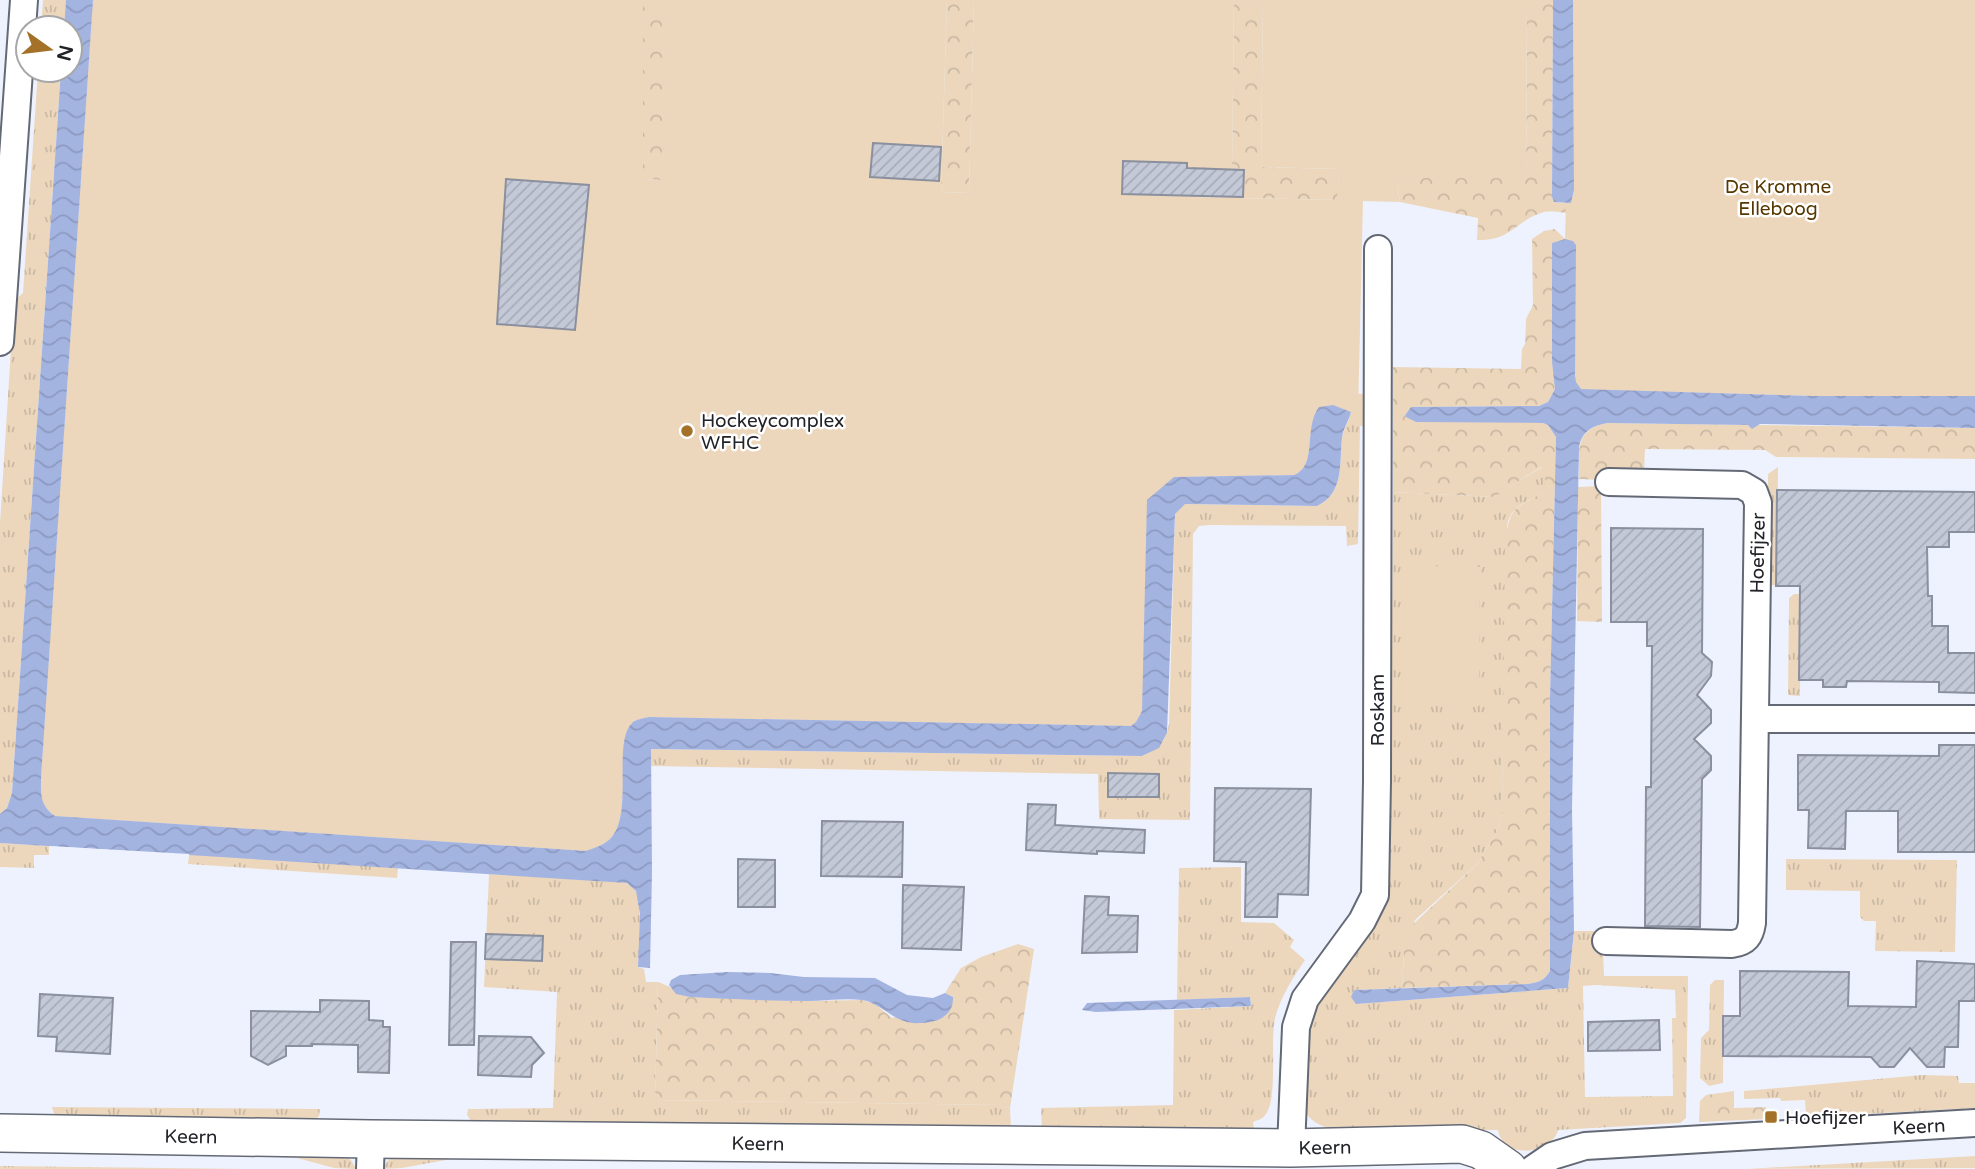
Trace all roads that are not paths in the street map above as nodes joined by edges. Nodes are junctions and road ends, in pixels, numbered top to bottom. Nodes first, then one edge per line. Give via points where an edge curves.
1 (24, 0) edge
2 (1378, 249) dead end
3 (0, 342) edge
4 (1609, 482) dead end
5 (1755, 719) junction
6 (1975, 719) edge
7 (1606, 941) dead end
8 (1975, 1123) edge
9 (0, 1133) edge
10 (1291, 1148) junction
11 (371, 1154) edge
12 (1508, 1169) edge
13 (1533, 1169) edge

1 - 3 street
2 - 10 street, Roskam via 1375,895 1300,1013
4 - 5 street, Hoefijzer via 1742,485 1754,492 1758,503
5 - 6 street
5 - 7 street, Hoefijzer via 1750,934 1742,943 1732,944
8 - 13 street, Keern via 1585,1146 1552,1156
9 - 11 street, Keern
10 - 11 street, Keern
10 - 12 street, Keern via 1462,1144 1481,1150

